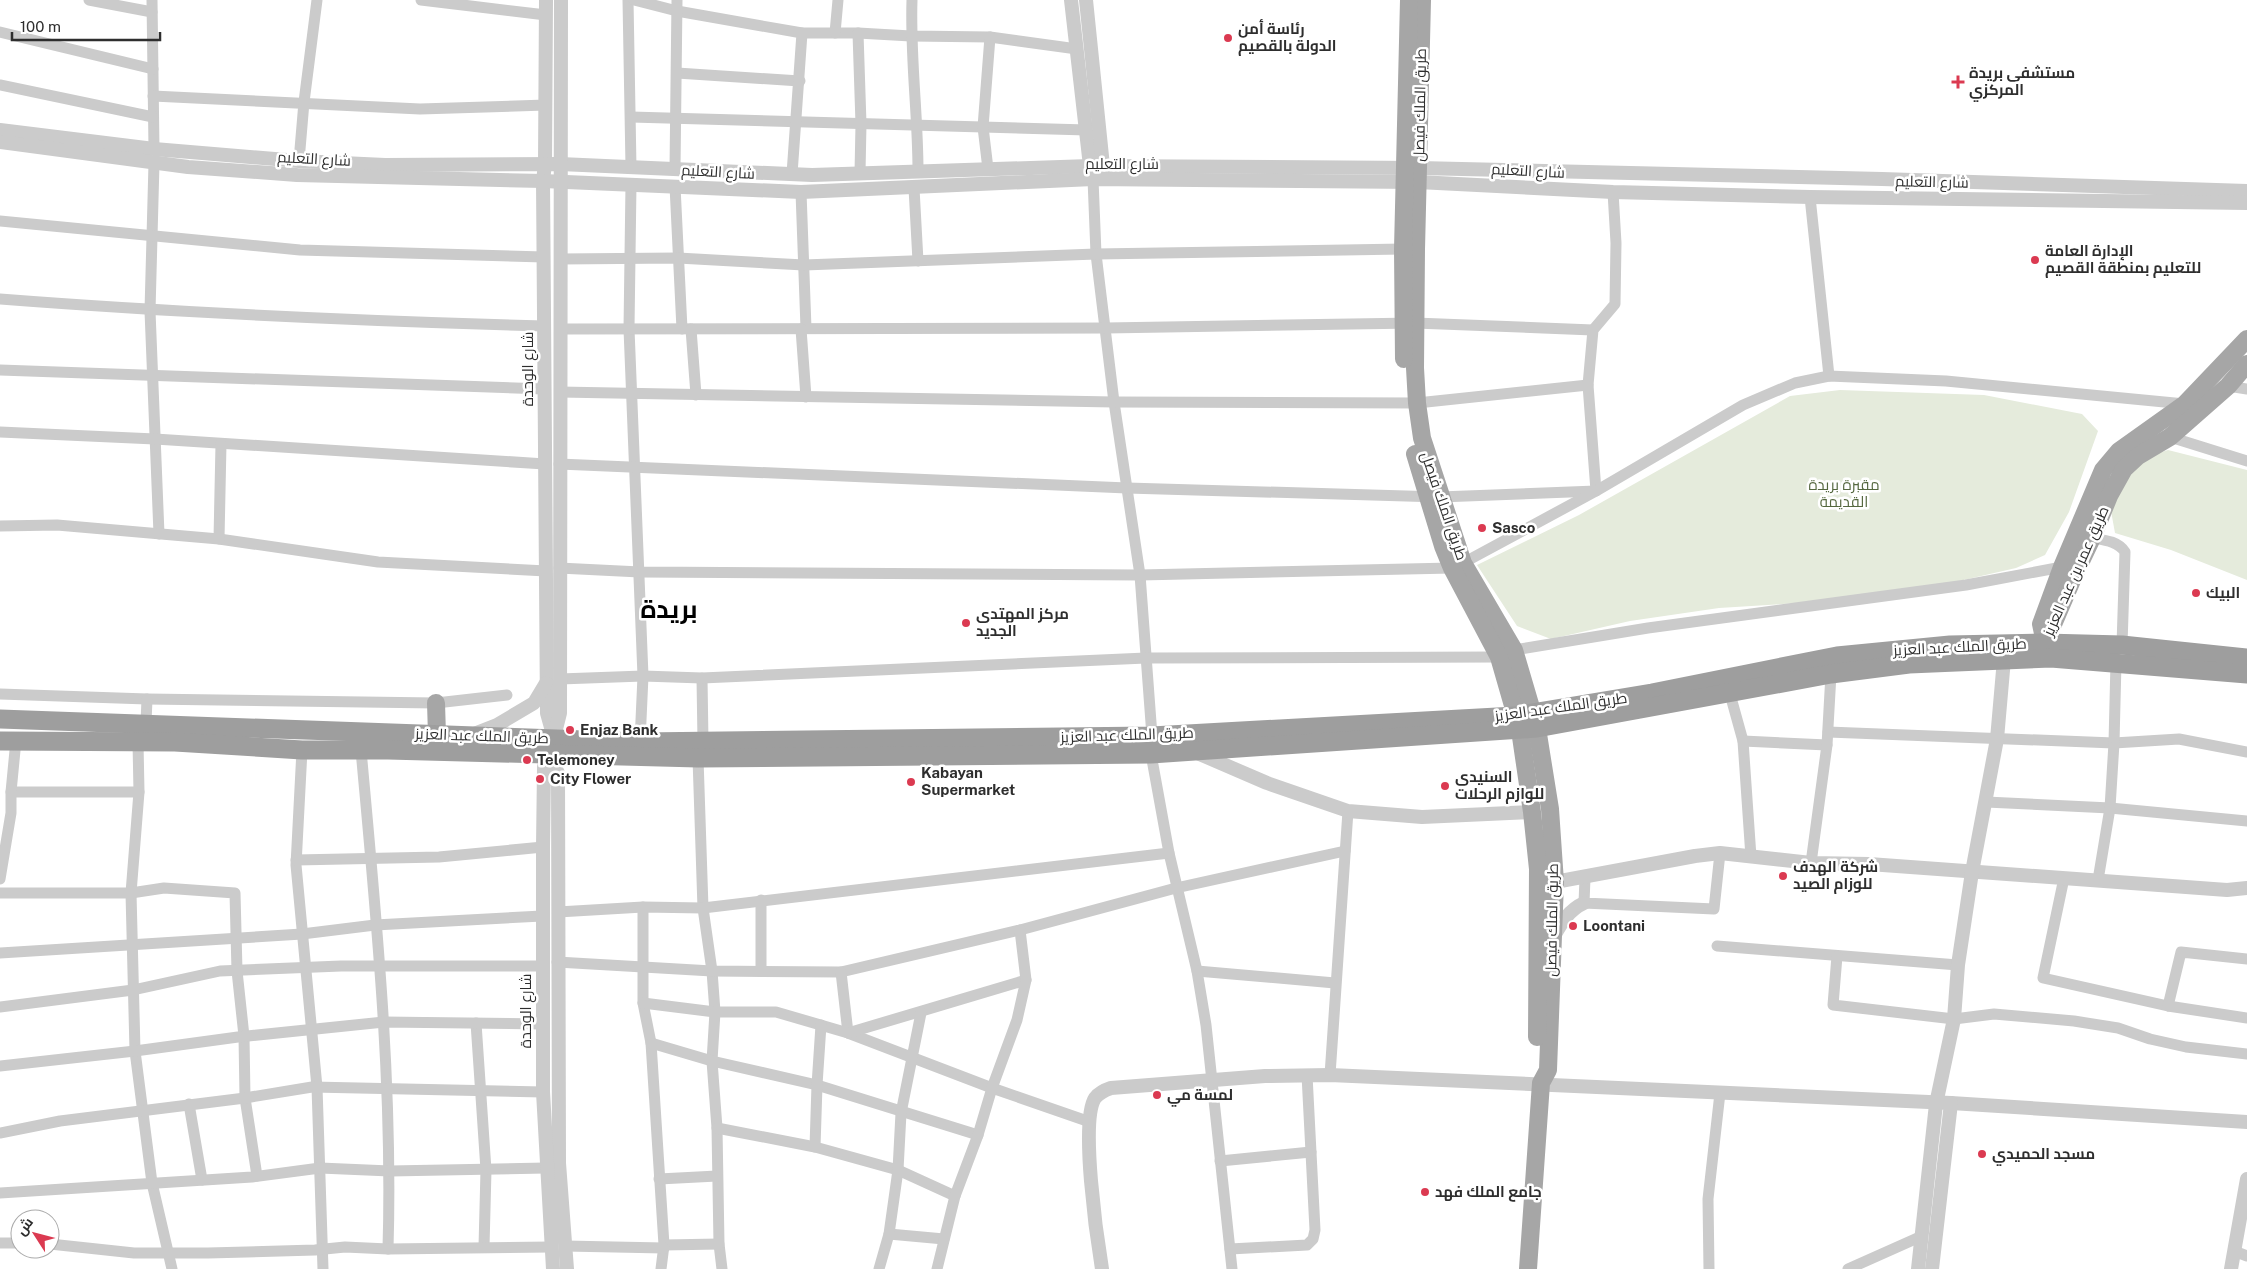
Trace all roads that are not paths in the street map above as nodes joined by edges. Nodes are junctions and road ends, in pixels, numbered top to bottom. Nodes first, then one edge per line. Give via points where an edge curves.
1 (88, 0) edge
2 (317, 0) edge
3 (420, 0) edge
4 (546, 0) edge
5 (561, 0) edge
6 (628, 0) edge
7 (634, 0) edge
8 (838, 0) edge
9 (912, 0) edge
10 (1071, 0) edge
11 (1086, 0) edge
12 (1409, 0) edge
13 (1422, 0) edge
14 (152, 6) edge
15 (677, 6) edge
16 (546, 15) junction
17 (0, 32) edge
18 (835, 32) junction
19 (802, 33) junction
20 (858, 33) junction
21 (911, 36) junction
22 (990, 37) junction
23 (1077, 49) junction
24 (154, 69) junction
25 (677, 73) junction
26 (800, 80) junction
27 (0, 85) edge
28 (153, 96) junction
29 (304, 102) junction
30 (546, 105) junction
31 (153, 117) junction
32 (631, 117) junction
33 (677, 118) junction
34 (797, 123) junction
35 (861, 124) junction
36 (918, 125) junction
37 (983, 127) junction
38 (0, 130) edge
39 (1088, 130) junction
40 (0, 142) edge
41 (154, 156) junction
42 (299, 161) junction
43 (545, 164) junction
44 (560, 164) junction
45 (631, 167) junction
46 (675, 169) junction
47 (988, 169) junction
48 (1095, 170) junction
49 (918, 171) junction
50 (860, 173) junction
51 (792, 174) junction
52 (1412, 175) junction
53 (543, 181) junction
54 (561, 182) junction
55 (631, 184) junction
56 (676, 186) junction
57 (914, 188) junction
58 (2247, 191) edge
59 (801, 192) junction
60 (1613, 192) junction
61 (1810, 197) junction
62 (2247, 203) edge
63 (0, 221) edge
64 (152, 236) junction
65 (1403, 249) junction
66 (1096, 254) junction
67 (544, 257) junction
68 (631, 258) junction
69 (678, 258) junction
70 (560, 259) junction
71 (918, 261) junction
72 (804, 265) junction
73 (0, 299) edge
74 (150, 311) junction
75 (1409, 323) junction
76 (544, 326) junction
77 (1106, 328) junction
78 (560, 329) junction
79 (629, 329) junction
80 (687, 329) junction
81 (804, 329) junction
82 (1593, 330) junction
83 (2247, 339) edge
84 (2247, 364) edge
85 (0, 370) edge
86 (153, 375) junction
87 (1829, 376) junction
88 (1588, 385) junction
89 (2228, 386) junction
90 (544, 389) junction
91 (2247, 389) edge
92 (560, 392) junction
93 (633, 394) junction
94 (696, 395) junction
95 (806, 397) junction
96 (1114, 402) junction
97 (1411, 403) junction
98 (2184, 404) junction
99 (0, 432) edge
100 (2170, 437) junction
101 (155, 439) junction
102 (221, 444) junction
103 (2247, 461) edge
104 (552, 464) junction
105 (633, 467) junction
106 (1127, 488) junction
107 (1596, 491) junction
108 (1434, 497) junction
109 (0, 526) edge
110 (159, 534) junction
111 (2092, 538) junction
112 (219, 539) junction
113 (1457, 565) junction
114 (2062, 567) junction
115 (552, 570) junction
116 (640, 572) junction
117 (1140, 575) junction
118 (2046, 643) junction
119 (1506, 654) junction
120 (2119, 654) junction
121 (1146, 658) junction
122 (2247, 658) edge
123 (2004, 659) junction
124 (1831, 674) junction
125 (2247, 674) edge
126 (643, 676) junction
127 (702, 678) junction
128 (554, 681) junction
129 (0, 694) edge
130 (1730, 694) junction
131 (507, 695) dead end
132 (147, 699) junction
133 (436, 703) junction
134 (0, 719) edge
135 (1526, 722) junction
136 (146, 723) junction
137 (1828, 732) junction
138 (437, 735) junction
139 (468, 737) junction
140 (1997, 739) junction
141 (8, 740) edge
142 (1743, 741) junction
143 (138, 742) junction
144 (640, 742) junction
145 (2114, 743) junction
146 (1151, 745) junction
147 (1827, 745) junction
148 (551, 746) junction
149 (302, 750) junction
150 (361, 750) junction
151 (701, 750) junction
152 (1194, 752) junction
153 (2247, 752) edge
154 (139, 792) junction
155 (7, 798) edge
156 (1986, 802) junction
157 (2110, 808) junction
158 (1348, 811) junction
159 (1532, 812) junction
160 (2247, 821) edge
161 (543, 846) junction
162 (1345, 851) junction
163 (1169, 853) junction
164 (1720, 853) junction
165 (1751, 856) junction
166 (371, 858) junction
167 (296, 860) junction
168 (1811, 863) junction
169 (1972, 872) junction
170 (1584, 878) junction
171 (2064, 878) junction
172 (0, 879) edge
173 (2098, 880) junction
174 (1555, 882) junction
175 (1176, 888) junction
176 (2247, 888) edge
177 (131, 893) junction
178 (0, 894) edge
179 (762, 900) junction
180 (1584, 903) junction
181 (643, 907) junction
182 (702, 908) junction
183 (558, 912) junction
184 (542, 916) junction
185 (377, 925) junction
186 (1020, 930) junction
187 (302, 934) junction
188 (237, 938) junction
189 (1552, 939) junction
190 (132, 944) junction
191 (1716, 946) dead end
192 (0, 953) edge
193 (1838, 956) junction
194 (2247, 959) edge
195 (557, 962) junction
196 (1958, 965) junction
197 (379, 966) junction
198 (542, 966) junction
199 (305, 968) junction
200 (642, 968) junction
201 (237, 971) junction
202 (712, 971) junction
203 (761, 971) junction
204 (1197, 971) junction
205 (841, 972) junction
206 (1026, 980) junction
207 (1335, 983) junction
208 (134, 990) junction
209 (643, 1003) junction
210 (2168, 1006) junction
211 (0, 1007) edge
212 (715, 1012) junction
213 (921, 1013) junction
214 (2247, 1018) edge
215 (1954, 1020) junction
216 (384, 1022) junction
217 (476, 1023) junction
218 (543, 1024) junction
219 (821, 1025) junction
220 (311, 1031) junction
221 (848, 1032) junction
222 (244, 1036) junction
223 (651, 1043) junction
224 (135, 1051) junction
225 (2247, 1054) edge
226 (911, 1056) junction
227 (712, 1061) junction
228 (0, 1066) edge
229 (1307, 1075) junction
230 (1330, 1075) junction
231 (1212, 1080) junction
232 (1541, 1083) junction
233 (816, 1085) junction
234 (317, 1087) junction
235 (388, 1088) junction
236 (992, 1088) junction
237 (479, 1090) junction
238 (543, 1092) junction
239 (1720, 1093) junction
240 (245, 1098) junction
241 (1951, 1103) junction
242 (189, 1104) junction
243 (1936, 1104) junction
244 (142, 1110) junction
245 (901, 1113) junction
246 (1090, 1122) junction
247 (2247, 1122) edge
248 (717, 1128) junction
249 (0, 1133) edge
250 (978, 1135) junction
251 (815, 1147) junction
252 (1311, 1152) junction
253 (1220, 1161) junction
254 (320, 1168) junction
255 (546, 1168) junction
256 (486, 1170) junction
257 (898, 1170) junction
258 (390, 1171) junction
259 (257, 1176) junction
260 (717, 1176) junction
261 (659, 1178) junction
262 (2247, 1178) edge
263 (202, 1180) junction
264 (152, 1184) junction
265 (0, 1193) edge
266 (955, 1196) junction
267 (2244, 1209) edge
268 (889, 1234) junction
269 (1922, 1236) junction
270 (944, 1239) junction
271 (719, 1244) junction
272 (60, 1245) edge
273 (664, 1246) junction
274 (484, 1247) junction
275 (558, 1247) junction
276 (322, 1249) junction
277 (388, 1249) junction
278 (1230, 1249) junction
279 (168, 1253) junction
280 (2240, 1254) edge
281 (172, 1269) edge
282 (323, 1269) edge
283 (553, 1269) edge
284 (568, 1269) edge
285 (661, 1269) edge
286 (722, 1269) edge
287 (880, 1269) edge
288 (937, 1269) edge
289 (1102, 1269) edge
290 (1232, 1269) edge
291 (1524, 1269) edge
292 (1709, 1269) edge
293 (1848, 1269) edge
294 (1918, 1269) edge
295 (1932, 1269) edge
296 (2231, 1269) edge

1 - 14 street
2 - 29 street
3 - 16 street
4 - 16 street, شارع الوحدة
5 - 44 street
6 - 32 street
7 - 15 street
8 - 18 street
9 - 21 street
10 - 23 street
11 - 48 street
12 - 52 main road, طريق الملك فيصل
13 - 52 main road, طريق الملك فيصل
14 - 24 street
15 - 19 street
15 - 25 street
16 - 30 street, شارع الوحدة
17 - 24 street
18 - 19 street
18 - 20 street
19 - 26 street
20 - 21 street
20 - 35 street
21 - 22 street
21 - 36 street
22 - 23 street
22 - 37 street
23 - 39 street
24 - 28 street
25 - 26 street
25 - 33 street
26 - 34 street
27 - 31 street
28 - 29 street
28 - 31 street
29 - 30 street via 420,109
29 - 42 street
30 - 43 street, شارع الوحدة
31 - 41 street
32 - 33 street
32 - 45 street
33 - 34 street
33 - 46 street
34 - 35 street
34 - 51 street
35 - 36 street
35 - 50 street
36 - 37 street
36 - 49 street
37 - 39 street
37 - 47 street
38 - 41 street, شارع التعليم
39 - 48 street
40 - 41 street, شارع التعليم
41 - 42 street, شارع التعليم
41 - 53 street, شارع التعليم via 297,176
41 - 64 street
42 - 43 street, شارع التعليم via 385,165
43 - 44 street, شارع التعليم
43 - 53 street, شارع الوحدة
44 - 45 street, شارع التعليم
44 - 54 street
45 - 46 street, شارع التعليم
46 - 51 street, شارع التعليم
47 - 48 street, شارع التعليم
47 - 49 street, شارع التعليم
48 - 52 street, شارع التعليم
48 - 57 street, شارع التعليم
48 - 66 street
49 - 50 street, شارع التعليم
50 - 51 street, شارع التعليم
52 - 58 street, شارع التعليم via 1872,178
52 - 60 street, شارع التعليم
52 - 65 main road, طريق الملك فيصل
52 - 75 main road, طريق الملك فيصل
53 - 54 street, شارع التعليم
53 - 67 street, شارع الوحدة
54 - 55 street, شارع التعليم
54 - 70 street
55 - 56 street, شارع التعليم
55 - 68 street
56 - 59 street, شارع التعليم
56 - 69 street
57 - 59 street, شارع التعليم
57 - 71 street
59 - 72 street
60 - 61 street, شارع التعليم
60 - 82 street via 1616,304
61 - 62 street, شارع التعليم
61 - 87 street
63 - 64 street
64 - 67 street via 300,250
64 - 74 street
65 - 66 street
65 - 75 main road, طريق الملك فيصل
66 - 71 street
66 - 77 street
67 - 76 street, شارع الوحدة
68 - 69 street
68 - 70 street
68 - 79 street
69 - 72 street
69 - 80 street
70 - 78 street
71 - 72 street
72 - 81 street
73 - 74 street
74 - 76 street
74 - 86 street
75 - 77 street
75 - 82 street
75 - 97 main road, طريق الملك فيصل
76 - 90 street, شارع الوحدة
77 - 81 street
77 - 96 street
78 - 79 street
78 - 92 street
79 - 80 street
79 - 93 street
80 - 81 street
80 - 94 street
81 - 95 street
82 - 88 street
83 - 98 main road, طريق عمر بن عبد العزيز
84 - 89 main road, طريق عمر بن عبد العزيز
85 - 86 street
86 - 90 street
86 - 101 street
87 - 98 street via 1946,381
87 - 107 street via 1795,383 1743,405
88 - 97 street
88 - 107 street
89 - 91 street
89 - 100 main road, طريق عمر بن عبد العزيز
90 - 104 street, شارع الوحدة
92 - 93 street
92 - 104 street
93 - 94 street
93 - 105 street
94 - 95 street
95 - 96 street
96 - 97 street
96 - 106 street
97 - 108 main road, طريق الملك فيصل via 1410,438
98 - 114 main road, طريق عمر بن عبد العزيز via 2119,451 2103,470
99 - 101 street
100 - 103 street
100 - 111 main road, طريق عمر بن عبد العزيز via 2138,456 2124,469
101 - 102 street
101 - 110 street
102 - 104 street
102 - 112 street
104 - 105 street
104 - 115 street, شارع الوحدة
105 - 106 street
105 - 116 street
106 - 108 street
106 - 117 street
107 - 108 street
107 - 113 street
108 - 113 main road, طريق الملك فيصل
109 - 110 street via 58,525
110 - 112 street
111 - 118 main road, طريق عمر بن عبد العزيز
111 - 120 street via 2112,542 2125,552
112 - 115 street via 378,562
113 - 117 street
113 - 119 main road, طريق الملك فيصل
114 - 118 main road, طريق عمر بن عبد العزيز via 2041,624
114 - 119 street via 1966,585 1648,628
115 - 116 street
115 - 128 street, شارع الوحدة
116 - 117 street
116 - 126 street
117 - 121 street
118 - 120 highway, طريق الملك عبد العزيز
118 - 135 highway, طريق الملك عبد العزيز via 1950,646 1837,656
119 - 121 street
119 - 135 main road, طريق الملك فيصل
120 - 122 highway, طريق الملك عبد العزيز
120 - 123 highway, طريق الملك عبد العزيز
120 - 125 highway, طريق الملك عبد العزيز
120 - 145 street
121 - 127 street
121 - 146 street
123 - 124 highway, طريق الملك عبد العزيز via 1909,664
123 - 140 street
124 - 130 highway, طريق الملك عبد العزيز
124 - 137 street
126 - 127 street
126 - 128 street
126 - 144 street
127 - 151 street
128 - 139 street via 534,703 497,725
128 - 148 street, شارع الوحدة via 547,713
129 - 132 street
130 - 135 highway, طريق الملك عبد العزيز
130 - 142 street
131 - 133 street
132 - 133 street
132 - 136 street
133 - 138 main road
134 - 136 highway, طريق الملك عبد العزيز
135 - 146 highway, طريق الملك عبد العزيز
135 - 152 highway, طريق الملك عبد العزيز
135 - 159 main road, طريق الملك فيصل
135 - 174 main road, طريق الملك فيصل via 1550,809
136 - 138 highway, طريق الملك عبد العزيز
137 - 140 street
137 - 147 street
138 - 139 highway, طريق الملك عبد العزيز
139 - 148 highway, طريق الملك عبد العزيز
140 - 145 street
140 - 156 street
141 - 143 highway, طريق الملك عبد العزيز
141 - 155 street
142 - 147 street
142 - 165 street
143 - 149 highway, طريق الملك عبد العزيز
143 - 154 street
144 - 148 highway, طريق الملك عبد العزيز
144 - 151 highway, طريق الملك عبد العزيز
145 - 153 street via 2179,739
145 - 157 street
146 - 151 highway, طريق الملك عبد العزيز
146 - 152 highway, طريق الملك عبد العزيز
146 - 163 street
147 - 168 street
148 - 150 highway, طريق الملك عبد العزيز
148 - 151 highway, طريق الملك عبد العزيز
148 - 161 street, شارع الوحدة via 544,767
148 - 183 street via 558,773
149 - 150 highway, طريق الملك عبد العزيز
149 - 167 street
150 - 166 street
151 - 182 street
152 - 158 street via 1267,783
154 - 155 street
154 - 177 street
155 - 172 street via 11,813
156 - 157 street
156 - 169 street
157 - 160 street
157 - 173 street
158 - 159 street via 1422,816
158 - 162 street
159 - 232 main road, طريق الملك فيصل via 1538,869 1537,1072
161 - 166 street via 439,857
161 - 184 street, شارع الوحدة
162 - 175 street
162 - 207 street
163 - 175 street
163 - 179 street
164 - 165 street
164 - 170 street
164 - 180 street via 1714,909
165 - 168 street
166 - 167 street
166 - 185 street
167 - 187 street
168 - 169 street
169 - 171 street
169 - 196 street
170 - 174 street
170 - 180 street
171 - 173 street
171 - 210 street via 2043,978
173 - 176 street via 2227,890
174 - 189 main road, طريق الملك فيصل
175 - 186 street
175 - 204 street
177 - 178 street
177 - 188 street via 164,888 235,894
177 - 190 street
179 - 182 street
179 - 203 street
180 - 189 street via 1574,907
181 - 182 street
181 - 183 street
181 - 200 street
182 - 202 street
183 - 195 street
184 - 185 street
184 - 198 street, شارع الوحدة
185 - 187 street
185 - 197 street
186 - 205 street
186 - 206 street
187 - 188 street
187 - 199 street
188 - 190 street
188 - 201 street
189 - 232 main road, طريق الملك فيصل via 1548,1070
190 - 192 street
190 - 208 street
191 - 193 street
193 - 196 street
193 - 215 street via 1833,1005
194 - 210 street via 2181,952
195 - 200 street
195 - 275 street
196 - 215 street
197 - 198 street
197 - 199 street
197 - 216 street
198 - 218 street, شارع الوحدة
199 - 201 street
199 - 220 street
200 - 202 street
200 - 209 street
201 - 208 street via 220,971
201 - 222 street
202 - 203 street
202 - 212 street
203 - 205 street
204 - 207 street
204 - 231 street
205 - 221 street
206 - 213 street
206 - 236 street via 1017,1020
207 - 230 street
208 - 211 street
208 - 224 street
209 - 212 street
209 - 223 street
210 - 214 street
212 - 219 street via 776,1012
212 - 227 street
213 - 221 street
213 - 226 street
215 - 225 street via 1994,1014 2074,1021 2118,1028 2186,1047
215 - 243 street
216 - 217 street
216 - 220 street
216 - 235 street
217 - 218 street
217 - 237 street
218 - 238 street, شارع الوحدة
219 - 221 street
219 - 233 street
220 - 222 street
220 - 234 street
221 - 226 street
222 - 224 street
222 - 240 street
223 - 227 street
223 - 261 street
224 - 228 street
224 - 244 street
226 - 236 street
226 - 245 street
227 - 233 street
227 - 248 street
229 - 230 street
229 - 231 street
229 - 252 street
230 - 232 street
231 - 246 street via 1111,1088 1095,1098
231 - 253 street
232 - 239 street
232 - 291 main road, طريق الملك فيصل
233 - 245 street
233 - 251 street
234 - 235 street
234 - 240 street
234 - 254 street
235 - 237 street
235 - 258 street
236 - 246 street
236 - 250 street
237 - 238 street
237 - 256 street
238 - 255 street, شارع الوحدة
239 - 243 street
239 - 292 street via 1708,1199
240 - 242 street
240 - 259 street
241 - 243 street
241 - 247 street
241 - 295 street
242 - 244 street
242 - 263 street
243 - 269 street
244 - 249 street
244 - 264 street
245 - 250 street
245 - 257 street
246 - 289 street via 1094,1221
248 - 251 street
248 - 260 street
250 - 266 street
251 - 257 street
252 - 253 street
252 - 278 street via 1315,1230 1312,1239 1307,1244
253 - 278 street
254 - 258 street
254 - 259 street
254 - 276 street
255 - 256 street
255 - 275 street, شارع الوحدة
256 - 258 street
256 - 274 street
257 - 266 street
257 - 268 street
258 - 277 street
259 - 263 street
260 - 261 street
260 - 271 street
261 - 273 street
262 - 267 street
263 - 264 street
264 - 265 street
264 - 279 street
266 - 270 street
267 - 280 street
268 - 270 street
268 - 287 street
269 - 293 street
269 - 294 street
270 - 288 street
271 - 273 street
271 - 286 street
272 - 279 street
273 - 275 street
273 - 285 street
274 - 275 street
274 - 277 street
275 - 283 street, شارع الوحدة
275 - 284 street
276 - 277 street
276 - 279 street
276 - 282 street
278 - 290 street
279 - 281 street
280 - 296 street

